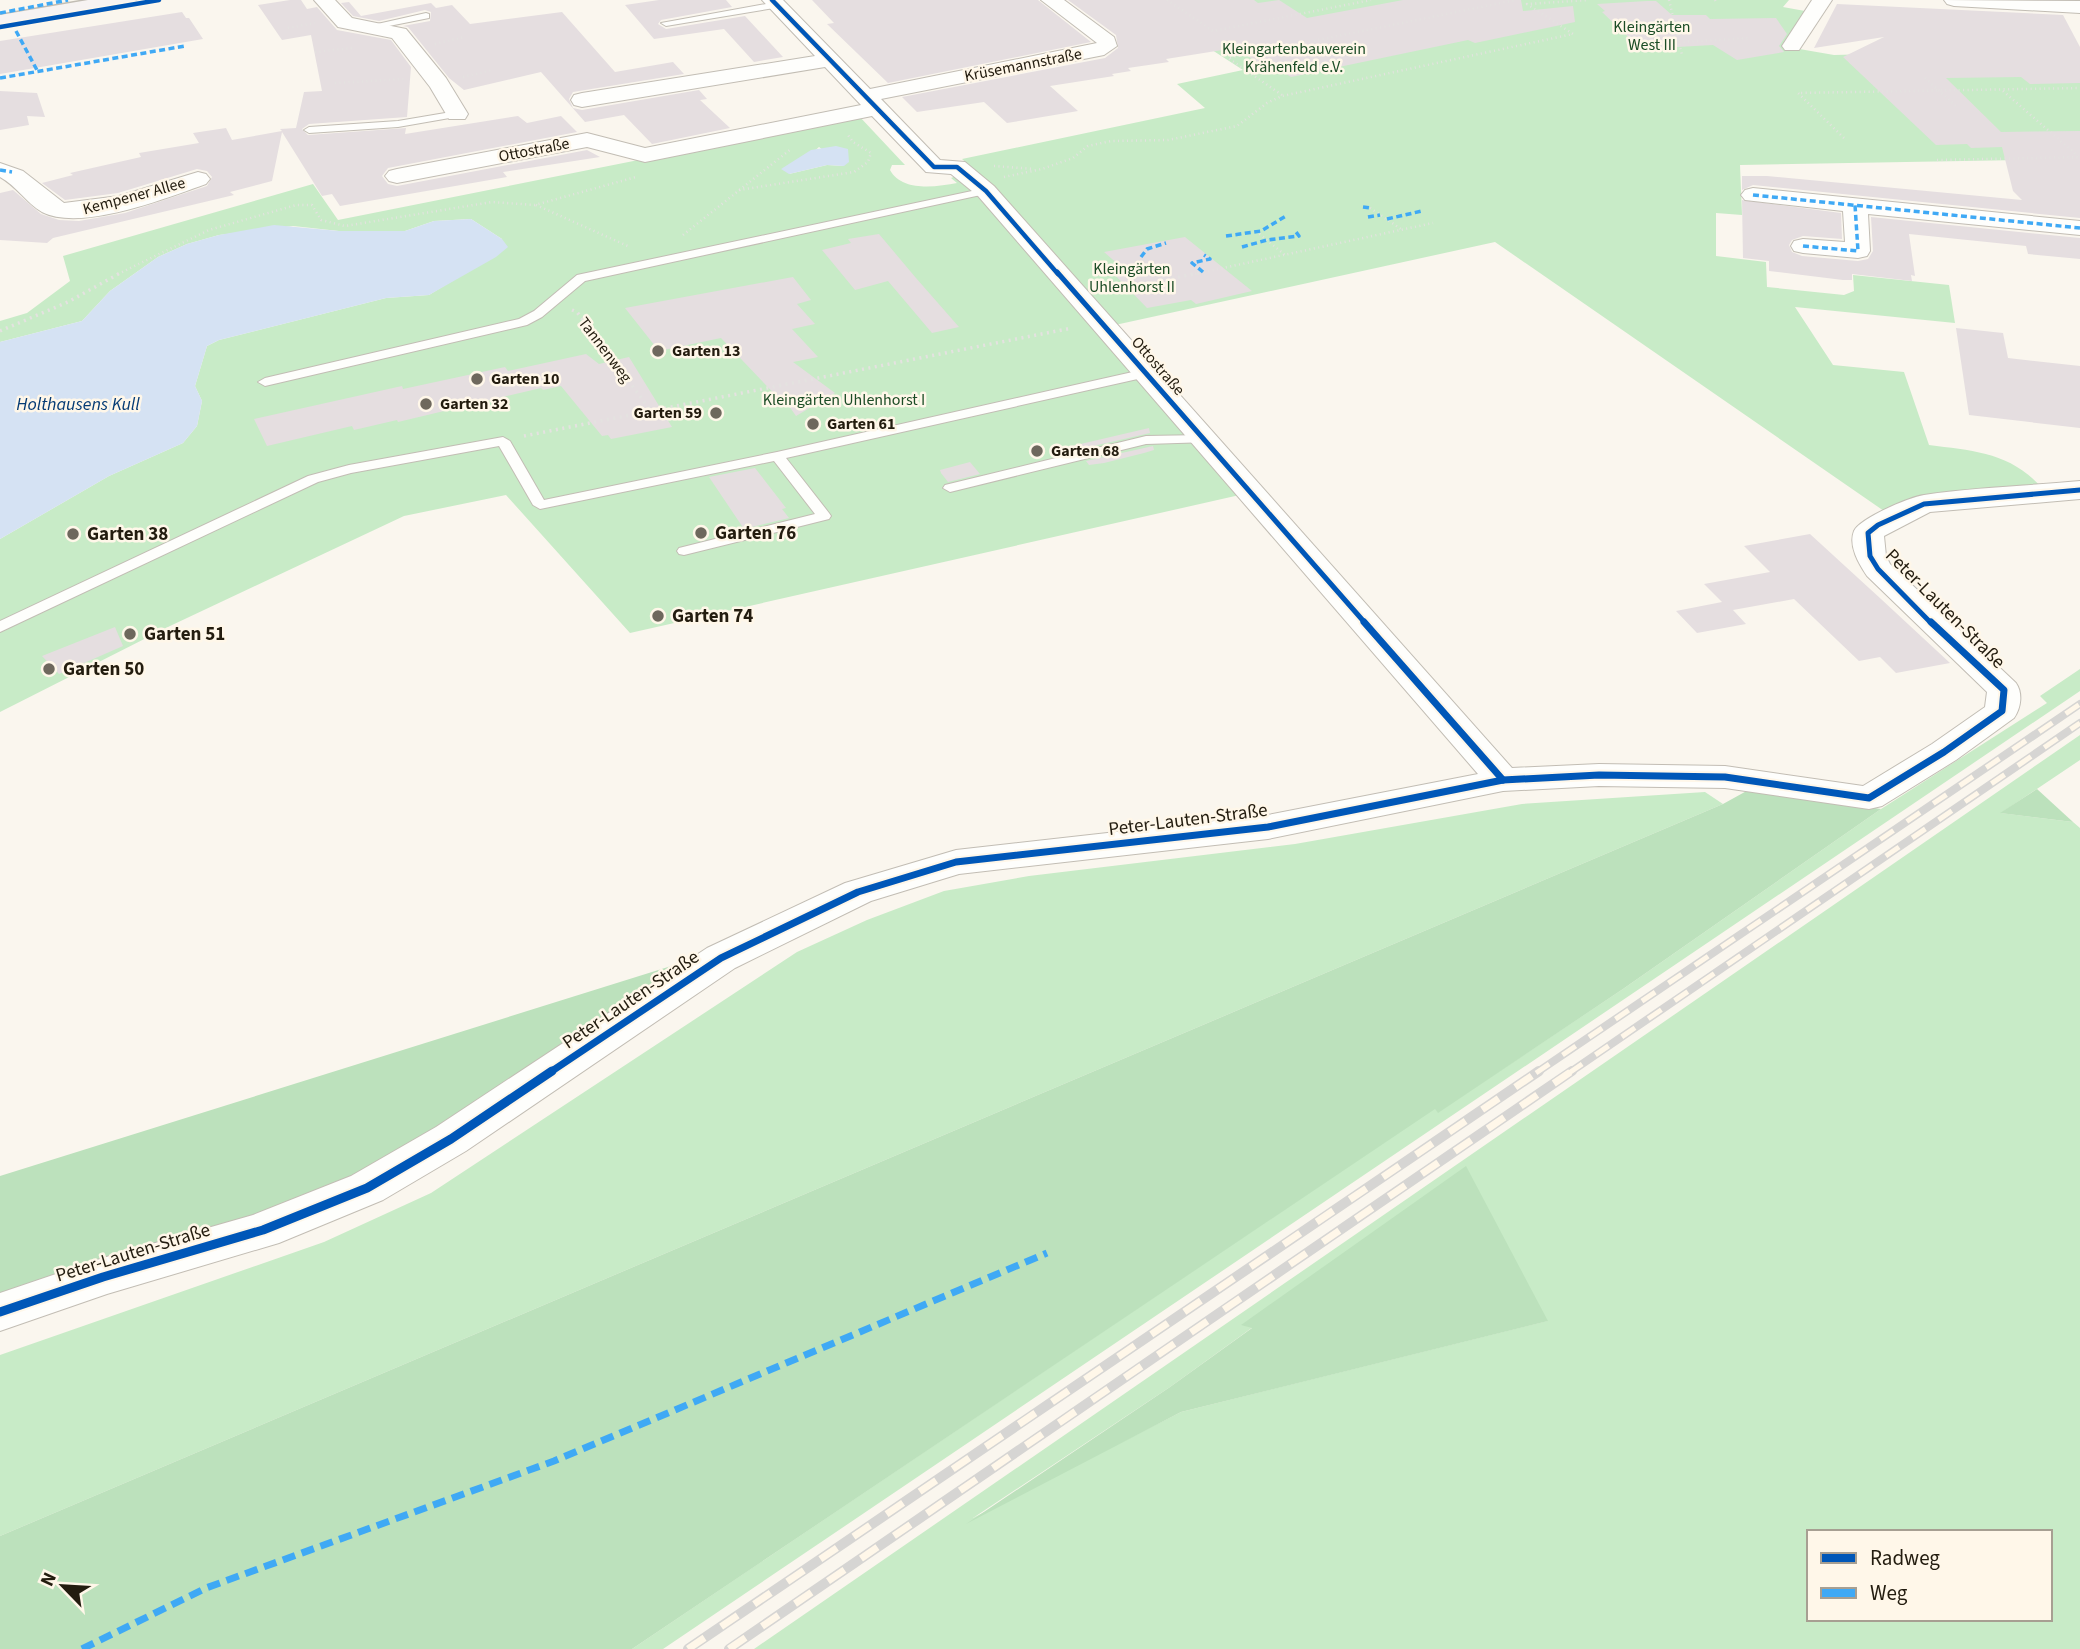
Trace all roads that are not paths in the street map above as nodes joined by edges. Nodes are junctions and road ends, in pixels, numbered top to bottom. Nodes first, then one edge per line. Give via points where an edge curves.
1 (126, 0) edge
2 (324, 0) edge
3 (1051, 0) edge
4 (1822, 0) edge
5 (1954, 0) edge
6 (775, 3) edge
7 (2080, 7) edge
8 (426, 16) dead end
9 (0, 21) edge
10 (666, 23) dead end
11 (369, 27) junction
12 (1792, 46) dead end
13 (830, 60) junction
14 (582, 100) dead end
15 (877, 108) junction
16 (457, 114) joint
17 (309, 130) dead end
18 (0, 170) edge
19 (397, 176) dead end
20 (198, 179) dead end
21 (986, 191) junction
22 (1753, 195) dead end
23 (1855, 205) junction
24 (2080, 228) edge
25 (1803, 246) dead end
26 (1146, 373) junction
27 (265, 382) dead end
28 (1204, 439) junction
29 (777, 456) junction
30 (950, 488) dead end
31 (2080, 490) edge
32 (684, 551) dead end
33 (0, 627) edge
34 (1503, 780) junction
35 (0, 1312) edge

1 - 9 street
2 - 11 street via 342,22
3 - 15 street, Krüsemannstraße via 1107,41 1107,46
4 - 12 street
5 - 7 street
6 - 10 lane
6 - 13 street, Ottostraße
8 - 11 lane
11 - 16 street via 399,33 447,92
13 - 14 street
13 - 15 street, Ottostraße
15 - 19 street, Ottostraße via 645,155 587,139
15 - 21 street, Ottostraße via 934,167 957,167
16 - 17 lane via 398,124
18 - 20 street, Kempener Allee via 12,172 51,207 68,212 170,190
21 - 26 street, Ottostraße
21 - 27 lane via 581,278 523,322
22 - 23 street
23 - 24 street
23 - 25 street via 1858,251
26 - 28 street, Ottostraße
26 - 29 lane
28 - 30 lane via 1146,440
28 - 34 street, Ottostraße
29 - 32 lane via 824,516
29 - 33 lane via 540,505 503,441 349,469 313,480
31 - 34 street, Peter-Lauten-Straße via 1924,504 1868,533 1870,556 1878,569 2004,690 2002,711 1869,798 1725,777 1599,775
34 - 35 street, Peter-Lauten-Straße via 1268,827 956,862 858,891 721,958 452,1139 367,1188 263,1230

